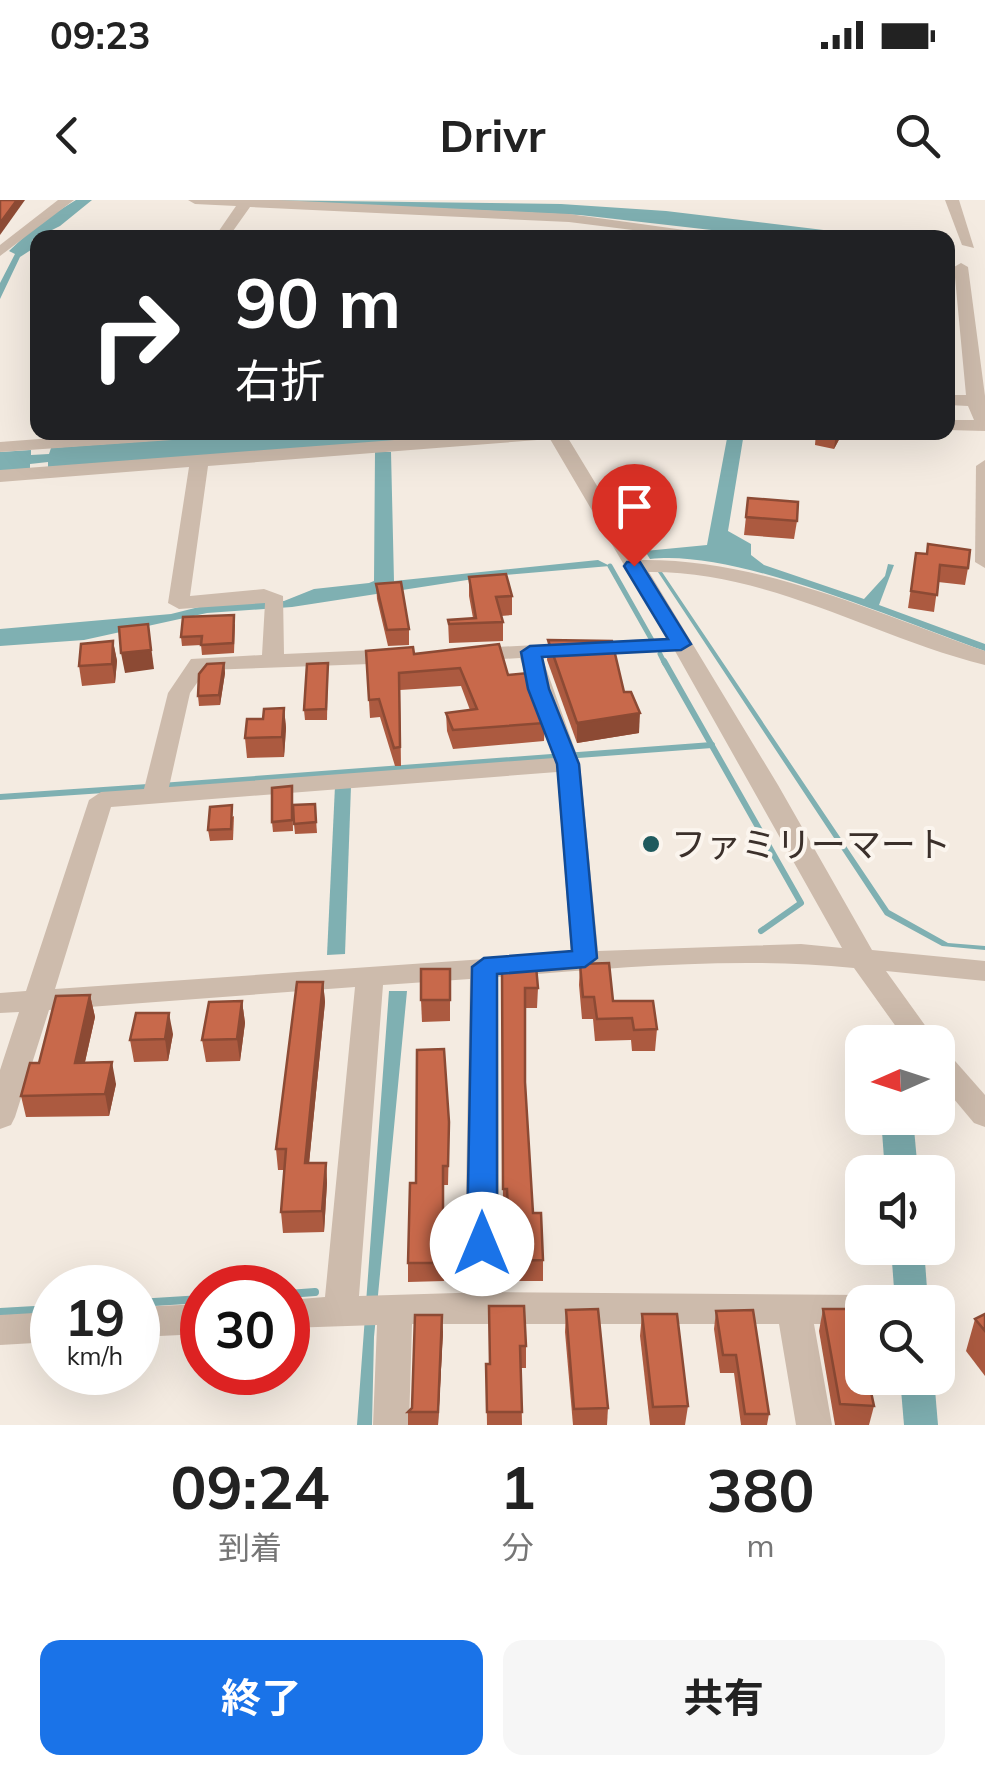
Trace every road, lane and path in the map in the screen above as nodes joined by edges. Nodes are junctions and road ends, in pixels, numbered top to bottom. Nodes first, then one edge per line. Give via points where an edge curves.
1 (66, 200) edge
2 (196, 200) edge
3 (952, 200) edge
4 (244, 205) junction
5 (518, 207) edge
6 (227, 230) edge
7 (679, 230) edge
8 (969, 245) dead end
9 (0, 252) edge
10 (955, 266) edge
11 (985, 269) edge
12 (955, 271) edge
13 (955, 403) edge
14 (982, 413) edge
15 (955, 423) edge
16 (152, 440) edge
17 (478, 440) edge
18 (566, 440) edge
19 (0, 448) edge
20 (41, 454) edge
21 (199, 461) junction
22 (985, 466) edge
23 (0, 476) edge
24 (985, 562) edge
25 (634, 566) junction
26 (681, 644) junction
27 (530, 652) junction
28 (451, 654) edge
29 (412, 656) edge
30 (985, 658) edge
31 (273, 660) junction
32 (566, 758) junction
33 (156, 786) junction
34 (585, 958) junction
35 (862, 958) junction
36 (484, 967) junction
37 (985, 970) edge
38 (370, 976) junction
39 (36, 1000) junction
40 (0, 1003) edge
41 (910, 1025) edge
42 (955, 1081) edge
43 (0, 1116) edge
44 (985, 1116) edge
45 (482, 1244) dead end
46 (395, 1310) junction
47 (794, 1310) junction
48 (845, 1310) edge
49 (348, 1311) junction
50 (310, 1313) edge
51 (30, 1328) edge
52 (0, 1330) edge
53 (392, 1425) edge
54 (814, 1425) edge

1 - 9 street
2 - 4 street
3 - 8 street
4 - 5 street
4 - 6 street
5 - 7 street
10 - 11 street
12 - 14 street
13 - 14 street
14 - 15 street
16 - 20 street
17 - 21 street
18 - 25 street
19 - 20 street
20 - 21 street
20 - 23 street
21 - 31 street via 178,603 264,596 277,604
22 - 24 street
25 - 26 street
25 - 30 street via 726,570
26 - 27 street
26 - 35 street
27 - 28 street
27 - 32 street
29 - 31 street
31 - 33 street via 199,664 179,693
32 - 33 street
32 - 34 street
33 - 39 street via 101,800
34 - 35 street
34 - 36 street
35 - 37 street
35 - 41 street
36 - 38 street
36 - 45 street
38 - 39 street
38 - 49 street
39 - 40 street
39 - 43 street
42 - 44 street
46 - 47 street
46 - 49 street
46 - 53 street
47 - 48 street
47 - 54 street
49 - 50 street
51 - 52 street

